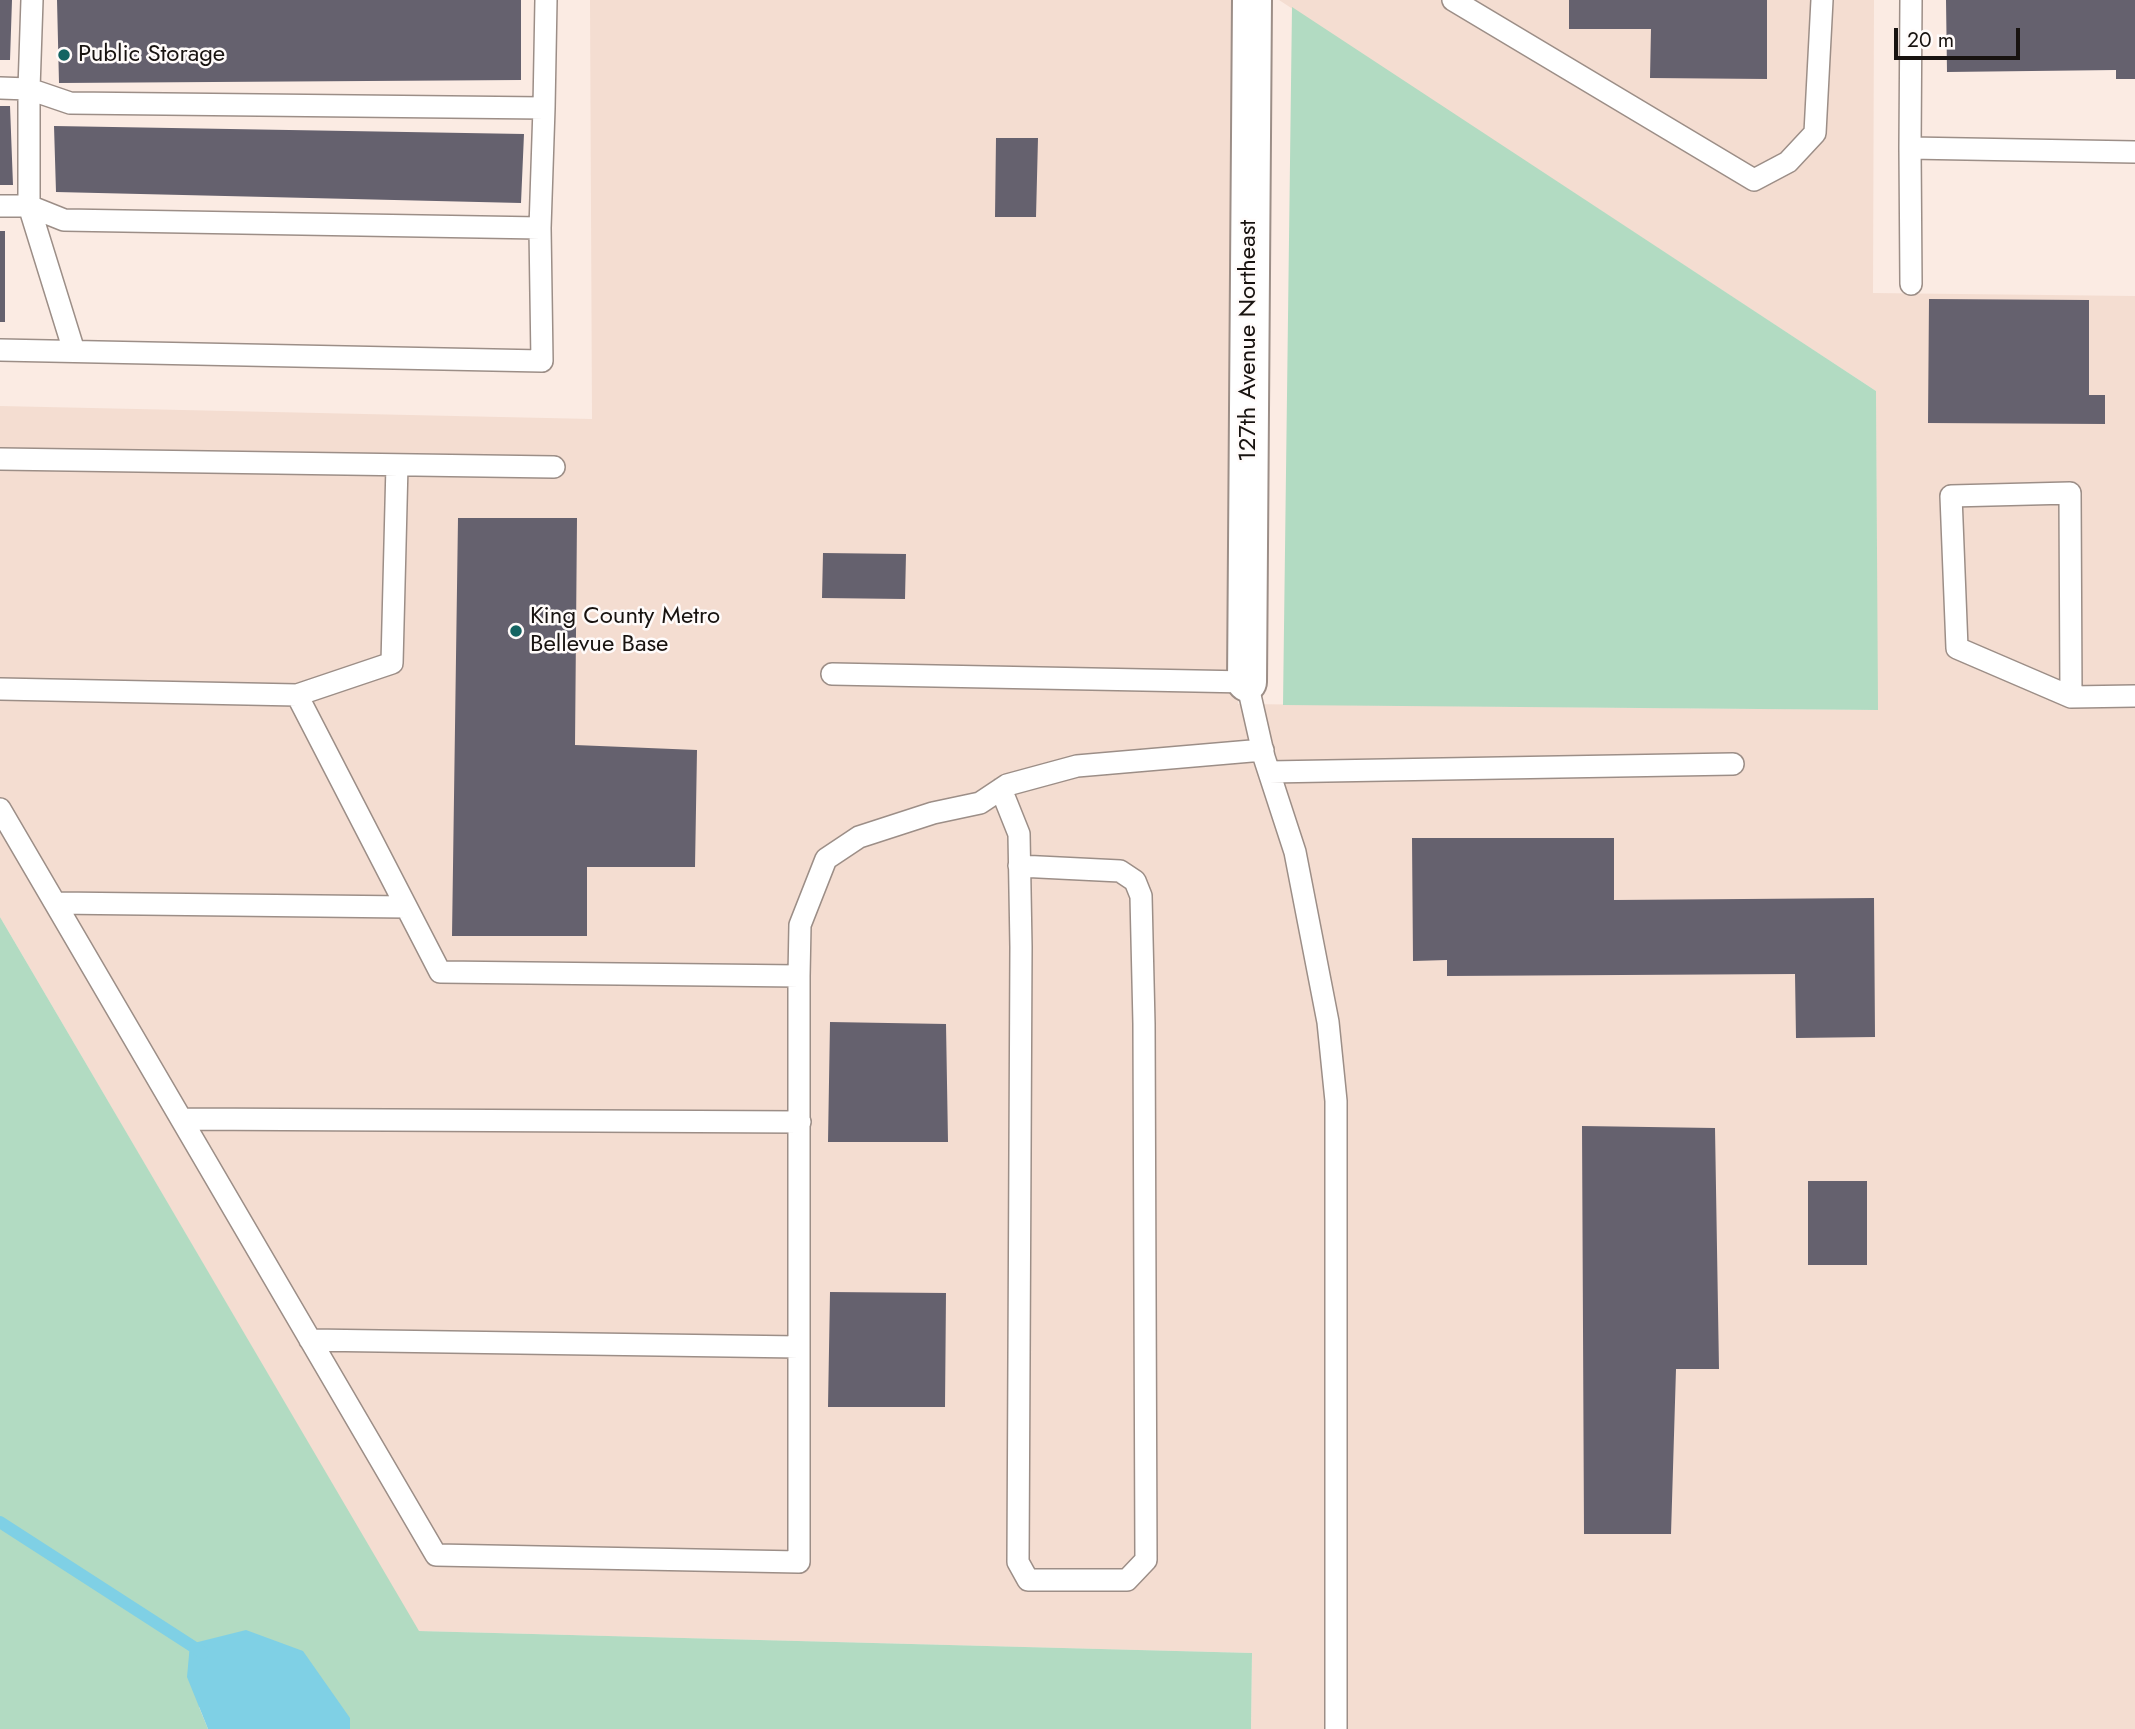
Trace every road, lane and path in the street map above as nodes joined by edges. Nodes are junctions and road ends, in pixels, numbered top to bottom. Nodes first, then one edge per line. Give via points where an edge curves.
1 (32, 0) edge
2 (546, 0) edge
3 (1252, 0) edge
4 (1453, 0) edge
5 (1822, 0) edge
6 (1912, 0) edge
7 (0, 89) edge
8 (29, 89) junction
9 (544, 108) junction
10 (1910, 148) junction
11 (2135, 152) edge
12 (0, 206) edge
13 (29, 206) junction
14 (540, 228) junction
15 (1912, 284) dead end
16 (0, 350) edge
17 (74, 351) junction
18 (0, 459) edge
19 (397, 464) junction
20 (554, 467) dead end
21 (832, 674) dead end
22 (1247, 682) junction
23 (0, 689) edge
24 (297, 695) junction
25 (2135, 696) edge
26 (2071, 697) junction
27 (1263, 750) junction
28 (1733, 764) dead end
29 (1269, 772) junction
30 (1001, 789) junction
31 (0, 809) edge
32 (1019, 866) junction
33 (56, 902) junction
34 (406, 907) junction
35 (799, 976) junction
36 (182, 1119) junction
37 (800, 1122) junction
38 (310, 1340) junction
39 (799, 1347) junction
40 (1336, 1729) edge

1 - 8 lane
2 - 9 lane
3 - 22 street, 127th Avenue Northeast
4 - 5 lane via 1754,180 1788,162 1815,133
6 - 10 lane
7 - 8 lane
8 - 9 lane via 69,103
8 - 13 lane
9 - 14 lane
10 - 11 lane
10 - 15 lane
12 - 13 lane
13 - 14 lane via 64,220
13 - 17 lane
14 - 17 lane via 542,361
16 - 17 lane
18 - 19 lane
19 - 20 lane
19 - 24 lane via 392,663
21 - 22 lane
22 - 27 lane
23 - 24 lane
24 - 34 lane
25 - 26 lane
26 - 26 lane via 2070,493 1951,496 1957,648
27 - 29 lane
27 - 30 lane via 1077,766
28 - 29 lane
29 - 40 lane via 1295,852 1328,1022 1336,1101
30 - 32 lane via 1019,834
30 - 35 lane via 980,803 859,837 826,859 800,925
31 - 33 lane
32 - 32 lane via 1018,1562 1028,1580 1127,1580 1146,1560 1141,896 1135,881 1120,871
33 - 34 lane
33 - 36 lane
34 - 35 lane via 440,972
35 - 37 lane
36 - 37 lane
36 - 38 lane
37 - 39 lane
38 - 39 lane
38 - 39 lane via 436,1555 799,1562

